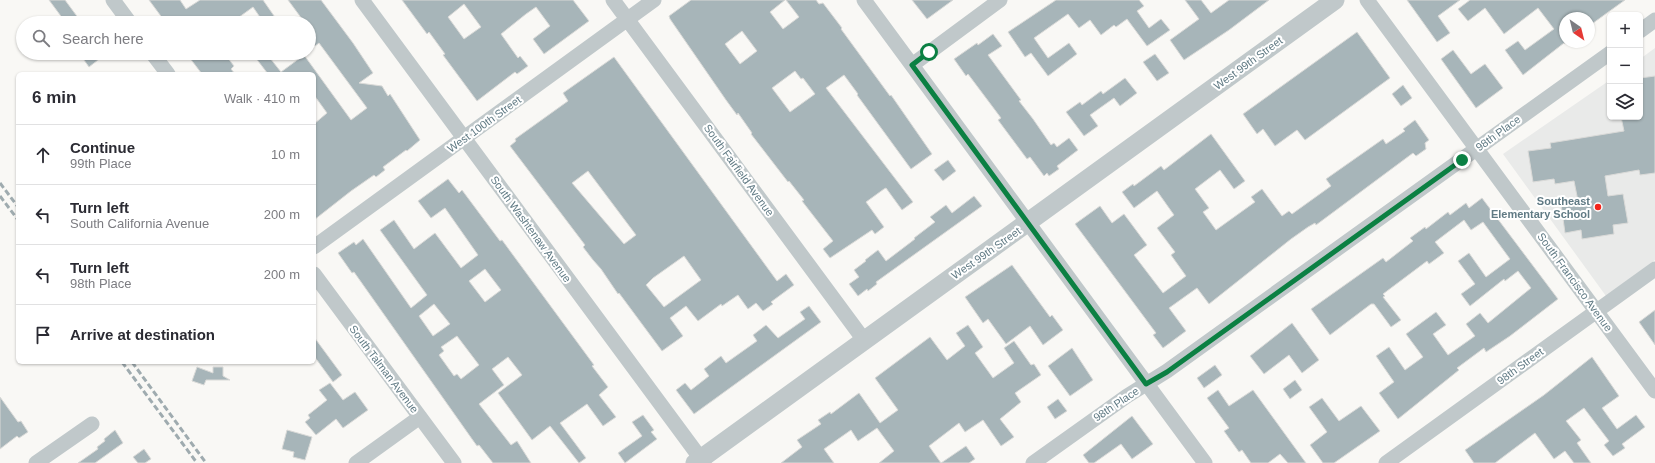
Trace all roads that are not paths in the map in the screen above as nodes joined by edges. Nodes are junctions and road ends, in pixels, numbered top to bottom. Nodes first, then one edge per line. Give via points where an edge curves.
1 (113, 0) edge
2 (362, 0) edge
3 (613, 0) edge
4 (654, 0) edge
5 (864, 0) edge
6 (1000, 0) edge
7 (1335, 0) edge
8 (1367, 0) edge
9 (125, 16) edge
10 (628, 19) junction
11 (1655, 20) edge
12 (1643, 29) edge
13 (1607, 55) edge
14 (157, 60) edge
15 (912, 65) junction
16 (166, 72) edge
17 (464, 139) junction
18 (1477, 149) junction
19 (1028, 223) junction
20 (316, 246) edge
21 (1655, 269) edge
22 (316, 277) edge
23 (1596, 311) junction
24 (864, 340) junction
25 (1146, 384) junction
26 (1655, 391) edge
27 (420, 417) junction
28 (92, 424) dead end
29 (700, 462) edge
30 (36, 463) edge
31 (356, 463) edge
32 (454, 463) edge
33 (1033, 463) edge
34 (1205, 463) edge
35 (1386, 463) edge

1 - 9 street
2 - 17 street, South Washtenaw Avenue
3 - 10 street, South Fairfield Avenue
4 - 10 street, West 100th Street
5 - 15 street
6 - 15 street
7 - 19 street, West 99th Street
8 - 18 street, South Francisco Avenue
10 - 17 street, West 100th Street
10 - 24 street, South Fairfield Avenue
11 - 12 street
13 - 18 street, 98th Place
14 - 16 street
15 - 19 street
17 - 20 street, West 100th Street
17 - 29 street, South Washtenaw Avenue
18 - 23 street, South Francisco Avenue
18 - 25 street, 98th Place via 1167,372
19 - 24 street, West 99th Street
19 - 25 street
21 - 23 street, 98th Street
22 - 27 street, South Talman Avenue
23 - 26 street, South Francisco Avenue
23 - 35 street, 98th Street
24 - 29 street, West 99th Street
25 - 33 street, 98th Place
25 - 34 street
27 - 31 street
27 - 32 street, South Talman Avenue
28 - 30 street

